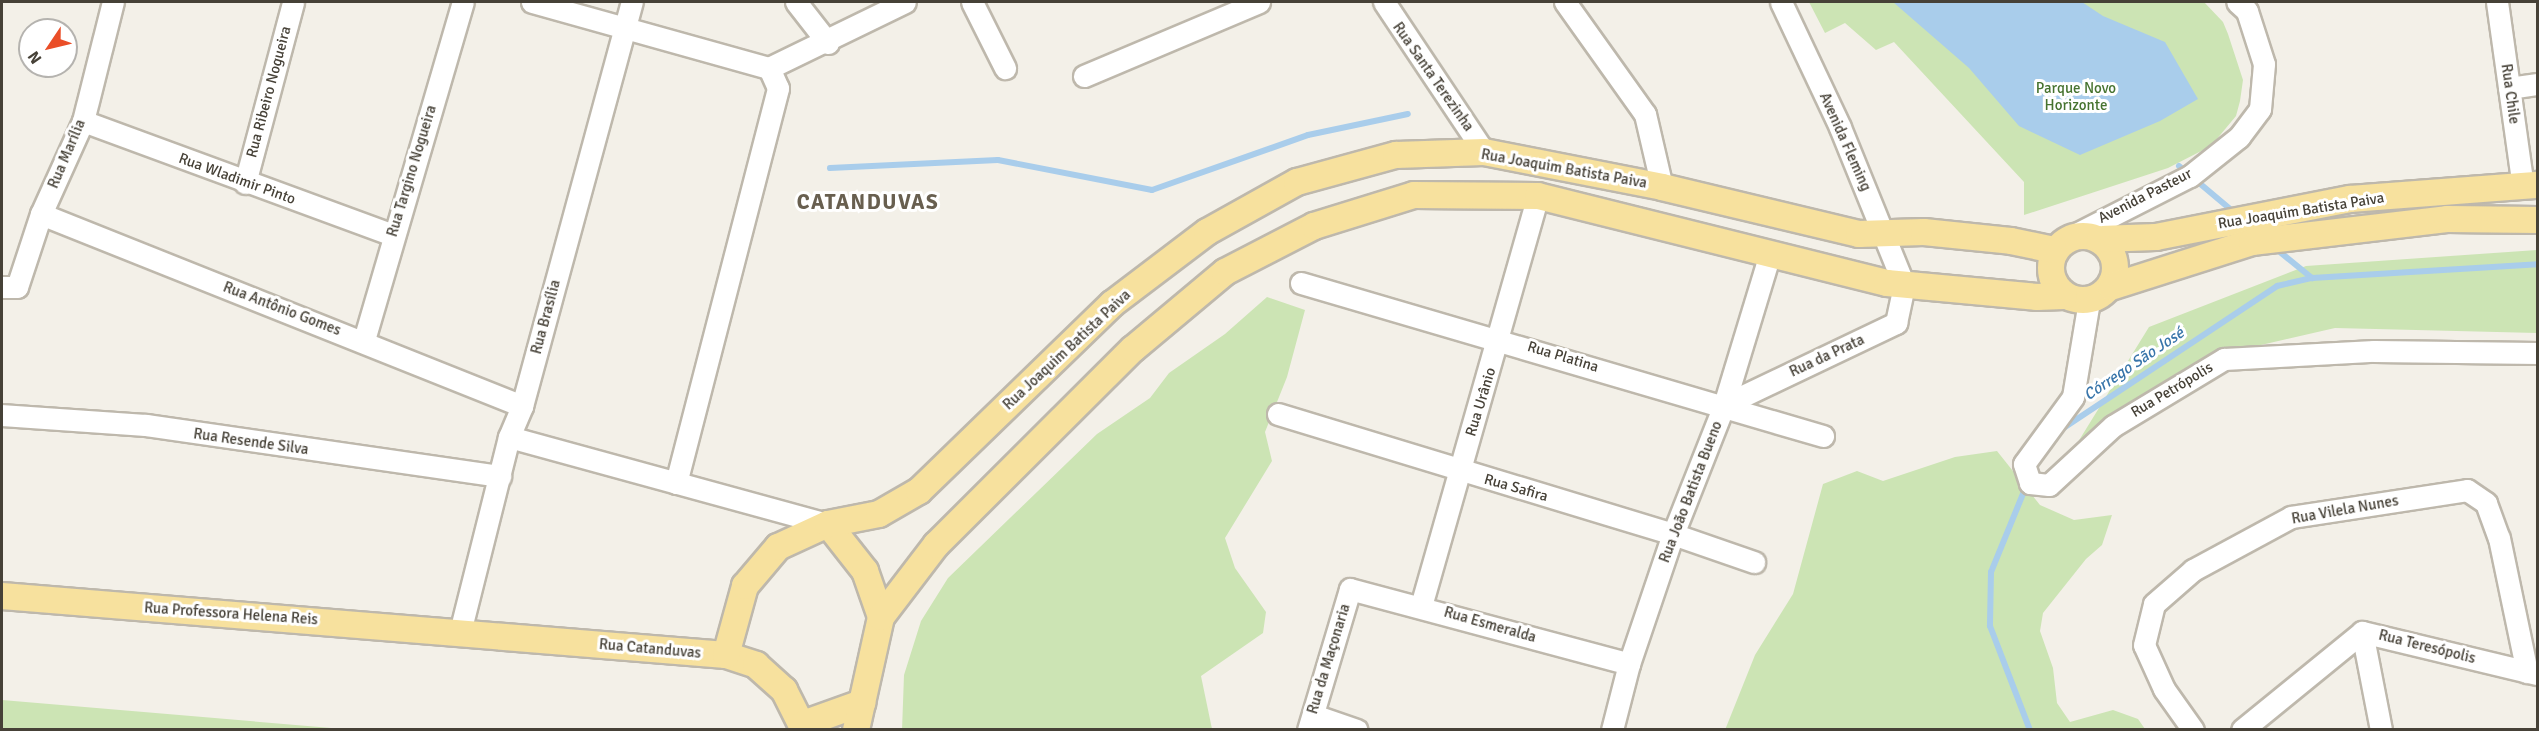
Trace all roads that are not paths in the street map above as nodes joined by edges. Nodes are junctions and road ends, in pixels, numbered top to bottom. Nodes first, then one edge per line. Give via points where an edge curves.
1 (113, 2) edge
2 (293, 2) edge
3 (463, 2) edge
4 (532, 2) edge
5 (633, 2) edge
6 (796, 2) edge
7 (905, 2) edge
8 (972, 2) edge
9 (1259, 2) edge
10 (1384, 2) edge
11 (1565, 2) edge
12 (1781, 2) edge
13 (2237, 2) edge
14 (2497, 2) edge
15 (624, 26) junction
16 (828, 43) junction
17 (769, 68) junction
18 (1005, 68) dead end
19 (1084, 76) dead end
20 (2538, 84) edge
21 (2509, 88) junction
22 (83, 121) junction
23 (1484, 152) junction
24 (245, 183) junction
25 (2530, 185) edge
26 (1662, 187) junction
27 (1538, 196) junction
28 (41, 214) junction
29 (2538, 220) edge
30 (1884, 232) junction
31 (393, 235) junction
32 (2100, 239) junction
33 (2064, 243) junction
34 (1770, 254) junction
35 (1301, 283) dead end
36 (1904, 285) junction
37 (2, 287) edge
38 (2111, 287) junction
39 (2077, 298) junction
40 (1500, 339) junction
41 (364, 340) junction
42 (2538, 352) edge
43 (1724, 405) junction
44 (522, 406) junction
45 (1278, 414) dead end
46 (2, 415) edge
47 (1823, 436) dead end
48 (509, 437) junction
49 (1460, 471) junction
50 (500, 476) junction
51 (676, 483) junction
52 (828, 524) junction
53 (1673, 534) junction
54 (1755, 562) dead end
55 (1350, 589) joint
56 (2, 596) edge
57 (1421, 606) junction
58 (881, 617) junction
59 (459, 632) junction
60 (2362, 632) junction
61 (726, 655) junction
62 (1629, 664) junction
63 (2532, 673) edge
64 (859, 722) edge
65 (1310, 722) edge
66 (804, 727) edge
67 (1358, 729) edge
68 (1612, 729) edge
69 (2193, 729) edge
70 (2242, 729) edge
71 (2381, 729) edge

1 - 22 street, Rua Marília
2 - 24 street, Rua Ribeiro Nogueira
3 - 31 street, Rua Targino Nogueira
4 - 15 street
5 - 15 street, Rua Brasília
6 - 16 street
7 - 16 street
8 - 18 street
9 - 19 street
10 - 23 street, Rua Santa Terezinha
11 - 26 street via 1645,114
12 - 30 street, Avenida Fleming
13 - 33 street, Avenida Pasteur via 2247,10 2264,64 2260,109 2239,137 2190,176
14 - 21 street, Rua Chile
15 - 17 street
15 - 44 street, Rua Brasília
16 - 17 street
17 - 51 street via 778,88
20 - 21 street
21 - 25 street, Rua Chile
22 - 24 street, Rua Wladimir Pinto
22 - 28 street, Rua Marília
23 - 26 main road, Rua Joaquim Batista Paiva
23 - 52 main road, Rua Joaquim Batista Paiva via 1396,155 1297,182 1207,232 1112,304 920,491 879,514
24 - 31 street, Rua Wladimir Pinto
25 - 32 main road, Rua Joaquim Batista Paiva via 2350,199 2156,237
26 - 30 main road, Rua Joaquim Batista Paiva via 1859,234
27 - 34 main road
27 - 40 street, Rua Urânio
27 - 58 main road via 1414,195 1314,226 1225,272 1133,350 936,545
28 - 37 street, Rua Marília via 17,287
28 - 41 street, Rua Antônio Gomes
29 - 38 main road, Rua Joaquim Batista Paiva via 2447,219 2252,242
30 - 33 main road, Rua Joaquim Batista Paiva
30 - 36 street, Avenida Fleming
31 - 41 street, Rua Targino Nogueira
32 - 33 main road, Rua Joaquim Batista Paiva
32 - 38 main road via 2116,261
33 - 39 main road via 2050,275
34 - 36 main road
34 - 43 street, Rua João Batista Bueno
35 - 40 street, Rua Platina
36 - 39 main road
36 - 43 street, Rua da Prata via 1896,323
38 - 39 main road, Rua Joaquim Batista Paiva
39 - 42 street, Rua Petrópolis via 2073,397 2024,464 2030,483 2049,485 2113,426 2223,359 2374,351
40 - 43 street, Rua Platina
40 - 49 street, Rua Urânio
41 - 44 street, Rua Antônio Gomes
43 - 47 street, Rua Platina
43 - 53 street, Rua João Batista Bueno
44 - 48 street, Rua Brasília
45 - 49 street, Rua Safira
46 - 50 street, Rua Resende Silva via 146,425
48 - 50 street, Rua Brasília
48 - 51 street
49 - 53 street, Rua Safira
49 - 57 street, Rua Urânio
50 - 59 street, Rua Brasília
51 - 52 street
52 - 58 main road via 865,571
52 - 61 main road, Rua Joaquim Batista Paiva via 778,547 745,586
53 - 54 street, Rua Safira
53 - 62 street, Rua João Batista Bueno
55 - 57 street, Rua Esmeralda
55 - 65 street, Rua da Maçonaria
56 - 59 main road, Rua Professora Helena Reis
57 - 62 street, Rua Esmeralda
58 - 64 main road
59 - 61 main road, Rua Catanduvas
60 - 63 street, Rua Teresópolis
60 - 70 street, Rua Teresópolis
60 - 71 street
61 - 66 main road, Rua Catanduvas via 756,665 784,690
62 - 68 street, Rua João Batista Bueno
63 - 69 street, Rua Vilela Nunes via 2499,538 2486,503 2467,490 2291,517 2193,570 2154,604 2144,645 2164,688
64 - 66 main road
65 - 67 street

